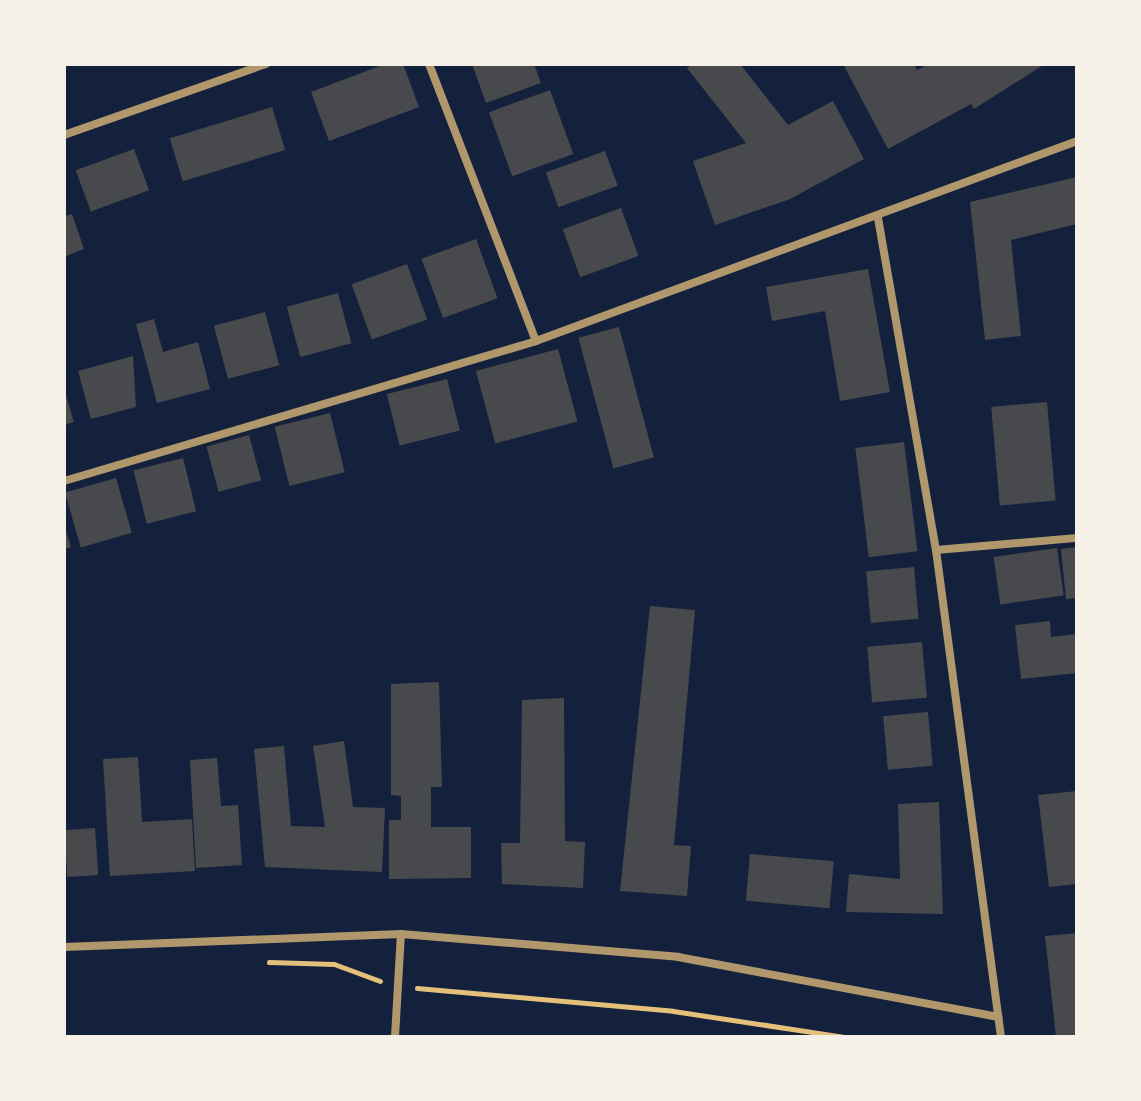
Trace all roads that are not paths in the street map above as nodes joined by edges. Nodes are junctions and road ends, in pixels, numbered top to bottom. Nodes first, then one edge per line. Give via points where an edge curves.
1 (266, 64) edge
2 (429, 64) edge
3 (64, 135) edge
4 (1077, 141) edge
5 (878, 218) junction
6 (536, 341) junction
7 (64, 481) edge
8 (1077, 538) edge
9 (936, 550) junction
10 (401, 934) junction
11 (64, 947) edge
12 (998, 1017) junction
13 (395, 1037) edge
14 (1001, 1037) edge

1 - 3 street
2 - 6 street
4 - 5 street
5 - 6 street
5 - 9 street
6 - 7 street
8 - 9 street
9 - 12 street
10 - 11 street
10 - 12 street via 678,957
10 - 13 street via 402,986
12 - 14 street

